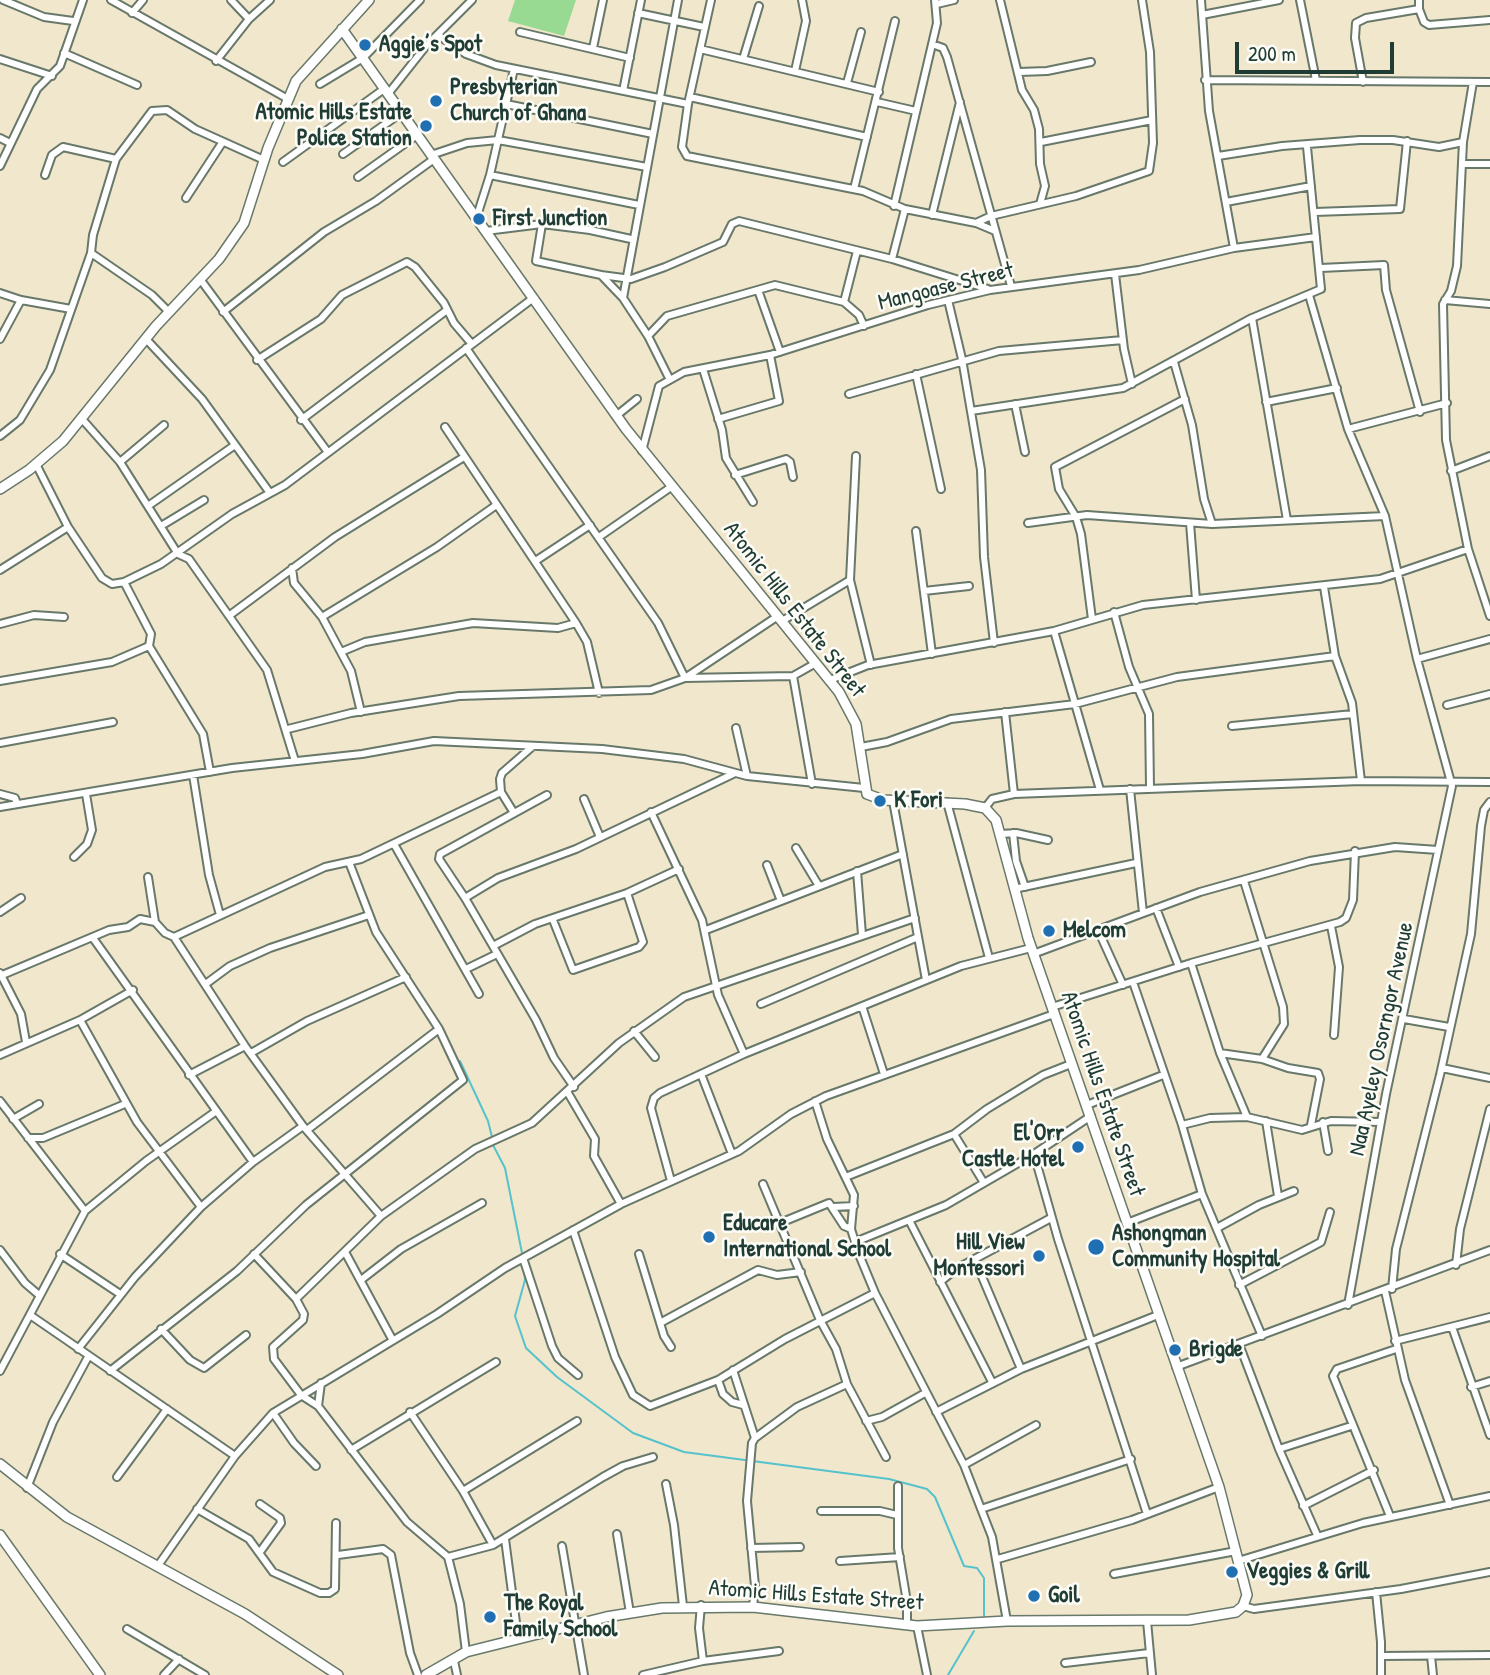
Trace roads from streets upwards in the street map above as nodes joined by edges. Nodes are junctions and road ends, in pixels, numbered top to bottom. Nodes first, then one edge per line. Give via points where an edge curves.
1 (3, 0) edge
2 (83, 0) edge
3 (111, 0) edge
4 (143, 0) edge
5 (231, 0) edge
6 (270, 0) edge
7 (369, 0) edge
8 (420, 0) edge
9 (472, 0) edge
10 (603, 0) edge
11 (641, 0) edge
12 (678, 0) edge
13 (711, 0) edge
14 (802, 0) edge
15 (954, 0) edge
16 (1000, 0) edge
17 (1142, 0) edge
18 (1201, 0) edge
19 (1279, 0) edge
20 (1300, 0) edge
21 (1419, 0) edge
22 (936, 2) edge
23 (759, 6) dead end
24 (1419, 9) junction
25 (132, 13) junction
26 (638, 13) junction
27 (1202, 15) junction
28 (249, 19) junction
29 (674, 19) junction
30 (1490, 20) edge
31 (73, 21) junction
32 (895, 21) dead end
33 (704, 27) junction
34 (342, 29) junction
35 (520, 32) dead end
36 (862, 32) dead end
37 (438, 35) junction
38 (932, 44) junction
39 (593, 48) junction
40 (700, 49) junction
41 (64, 53) junction
42 (363, 58) junction
43 (630, 58) junction
44 (0, 59) edge
45 (743, 59) junction
46 (216, 61) junction
47 (1091, 62) dead end
48 (514, 69) junction
49 (795, 71) junction
50 (1019, 72) junction
51 (51, 76) junction
52 (1205, 80) junction
53 (1315, 80) junction
54 (1363, 82) junction
55 (1473, 82) junction
56 (1490, 82) edge
57 (848, 83) junction
58 (320, 84) dead end
59 (136, 85) dead end
60 (386, 91) junction
61 (623, 91) junction
62 (878, 92) junction
63 (659, 98) junction
64 (288, 99) junction
65 (689, 100) junction
66 (961, 100) junction
67 (877, 102) junction
68 (506, 104) junction
69 (916, 111) junction
70 (401, 113) junction
71 (1152, 121) junction
72 (653, 134) junction
73 (416, 135) junction
74 (867, 136) junction
75 (0, 138) edge
76 (498, 139) junction
77 (1406, 141) junction
78 (1041, 142) junction
79 (1463, 142) junction
80 (10, 143) junction
81 (222, 143) junction
82 (1307, 147) junction
83 (343, 154) dead end
84 (1218, 156) junction
85 (433, 157) junction
86 (116, 159) junction
87 (264, 160) junction
88 (283, 162) dead end
89 (1463, 164) junction
90 (1490, 164) edge
91 (0, 166) edge
92 (647, 167) junction
93 (45, 175) dead end
94 (490, 175) junction
95 (358, 177) dead end
96 (1311, 186) junction
97 (854, 189) junction
98 (186, 198) dead end
99 (1226, 202) junction
100 (1040, 204) junction
101 (639, 205) junction
102 (894, 206) junction
103 (905, 209) junction
104 (1315, 212) junction
105 (932, 215) junction
106 (991, 216) junction
107 (476, 219) junction
108 (976, 223) junction
109 (542, 225) junction
110 (485, 231) junction
111 (995, 231) junction
112 (1316, 237) junction
113 (631, 239) junction
114 (1234, 248) junction
115 (857, 251) junction
116 (91, 253) junction
117 (892, 258) junction
118 (1321, 268) junction
119 (1115, 274) junction
120 (601, 275) junction
121 (625, 278) junction
122 (200, 279) junction
123 (1011, 286) junction
124 (758, 290) junction
125 (990, 290) junction
126 (0, 293) edge
127 (1309, 295) junction
128 (622, 298) junction
129 (532, 299) junction
130 (21, 300) junction
131 (948, 300) junction
132 (1445, 300) junction
133 (844, 302) junction
134 (1490, 304) edge
135 (71, 309) junction
136 (447, 310) junction
137 (169, 312) junction
138 (223, 312) junction
139 (1252, 318) junction
140 (864, 326) junction
141 (648, 336) junction
142 (0, 339) edge
143 (146, 339) junction
144 (1123, 340) junction
145 (468, 345) junction
146 (780, 352) junction
147 (770, 355) junction
148 (962, 359) junction
149 (257, 360) junction
150 (1174, 362) junction
151 (703, 369) junction
152 (916, 374) junction
153 (669, 378) junction
154 (1132, 384) junction
155 (1337, 388) junction
156 (849, 394) dead end
157 (1185, 399) junction
158 (637, 400) dead end
159 (1266, 402) junction
160 (1447, 403) junction
161 (1015, 404) junction
162 (971, 411) junction
163 (1420, 412) junction
164 (616, 416) junction
165 (82, 419) junction
166 (718, 419) junction
167 (301, 420) junction
168 (164, 425) dead end
169 (445, 428) dead end
170 (1348, 429) junction
171 (0, 436) edge
172 (235, 445) junction
173 (327, 451) junction
174 (642, 451) junction
175 (1026, 452) dead end
176 (856, 456) dead end
177 (1490, 456) edge
178 (464, 457) junction
179 (120, 462) junction
180 (36, 464) junction
181 (1451, 471) junction
182 (735, 475) junction
183 (793, 477) dead end
184 (670, 487) junction
185 (0, 489) edge
186 (941, 489) dead end
187 (270, 493) junction
188 (204, 500) dead end
189 (753, 502) dead end
190 (148, 506) junction
191 (495, 506) junction
192 (1385, 516) junction
193 (1076, 517) junction
194 (1287, 520) junction
195 (1028, 523) dead end
196 (1190, 523) junction
197 (1212, 524) junction
198 (161, 526) junction
199 (590, 526) junction
200 (68, 527) junction
201 (916, 531) dead end
202 (599, 537) junction
203 (1468, 549) junction
204 (178, 554) junction
205 (537, 560) junction
206 (292, 568) junction
207 (0, 570) edge
208 (1399, 573) junction
209 (280, 578) junction
210 (850, 580) junction
211 (124, 582) junction
212 (294, 583) junction
213 (969, 586) dead end
214 (1324, 587) junction
215 (924, 590) junction
216 (1196, 600) junction
217 (1114, 612) junction
218 (230, 615) junction
219 (1490, 616) edge
220 (64, 617) dead end
221 (322, 617) junction
222 (780, 619) junction
223 (1092, 619) junction
224 (576, 622) junction
225 (0, 624) edge
226 (1054, 631) junction
227 (1490, 639) edge
228 (994, 643) junction
229 (149, 646) junction
230 (341, 652) junction
231 (932, 654) junction
232 (1335, 656) junction
233 (1417, 659) junction
234 (816, 663) junction
235 (871, 665) junction
236 (793, 676) junction
237 (685, 678) junction
238 (830, 680) junction
239 (0, 681) edge
240 (1139, 687) junction
241 (599, 692) junction
242 (1490, 694) edge
243 (1075, 704) junction
244 (1447, 705) dead end
245 (361, 712) junction
246 (1005, 712) junction
247 (1353, 714) junction
248 (113, 722) dead end
249 (1232, 726) dead end
250 (736, 728) dead end
251 (288, 729) junction
252 (0, 743) edge
253 (533, 746) junction
254 (861, 747) junction
255 (295, 761) junction
256 (210, 772) junction
257 (734, 773) junction
258 (193, 775) junction
259 (747, 776) junction
260 (1361, 781) junction
261 (1451, 781) junction
262 (812, 784) junction
263 (1488, 784) edge
264 (864, 788) junction
265 (1150, 788) junction
266 (1130, 789) junction
267 (1100, 790) junction
268 (501, 792) junction
269 (0, 794) edge
270 (86, 794) junction
271 (1014, 794) junction
272 (547, 795) dead end
273 (584, 799) dead end
274 (893, 801) junction
275 (947, 802) junction
276 (1490, 802) edge
277 (17, 804) junction
278 (0, 807) edge
279 (985, 808) junction
280 (651, 812) junction
281 (514, 813) junction
282 (1013, 833) junction
283 (1001, 834) junction
284 (600, 837) junction
285 (1048, 840) dead end
286 (394, 844) junction
287 (796, 848) dead end
288 (1438, 850) junction
289 (1355, 851) junction
290 (903, 854) junction
291 (74, 857) dead end
292 (349, 862) junction
293 (1136, 863) junction
294 (767, 865) dead end
295 (679, 869) junction
296 (857, 871) junction
297 (148, 877) dead end
298 (1244, 881) junction
299 (819, 886) junction
300 (1025, 887) junction
301 (1014, 889) junction
302 (627, 893) junction
303 (21, 898) dead end
304 (465, 898) junction
305 (781, 901) junction
306 (1156, 908) junction
307 (0, 912) edge
308 (1143, 913) junction
309 (219, 915) junction
310 (369, 915) junction
311 (915, 918) junction
312 (553, 920) junction
313 (155, 922) junction
314 (1331, 926) junction
315 (706, 930) junction
316 (1098, 930) junction
317 (862, 935) junction
318 (174, 937) junction
319 (918, 937) junction
320 (93, 938) junction
321 (1265, 943) junction
322 (493, 946) junction
323 (1032, 951) junction
324 (497, 954) junction
325 (989, 958) junction
326 (1191, 963) junction
327 (1179, 967) junction
328 (466, 969) junction
329 (1, 975) edge
330 (406, 977) junction
331 (926, 980) junction
332 (1133, 982) junction
333 (207, 983) junction
334 (1123, 985) junction
335 (715, 986) junction
336 (133, 990) junction
337 (480, 994) dead end
338 (761, 1004) dead end
339 (862, 1006) junction
340 (1053, 1011) junction
341 (1404, 1019) junction
342 (80, 1020) junction
343 (1449, 1027) junction
344 (439, 1029) junction
345 (634, 1031) junction
346 (1334, 1035) dead end
347 (26, 1042) junction
348 (245, 1046) junction
349 (251, 1053) junction
350 (1220, 1053) junction
351 (0, 1055) edge
352 (744, 1055) junction
353 (655, 1057) dead end
354 (1262, 1059) junction
355 (1071, 1064) junction
356 (1442, 1068) junction
357 (701, 1074) junction
358 (884, 1074) junction
359 (189, 1075) junction
360 (1163, 1075) junction
361 (1490, 1078) edge
362 (574, 1087) junction
363 (568, 1093) junction
364 (0, 1101) edge
365 (815, 1101) junction
366 (39, 1104) dead end
367 (125, 1104) junction
368 (1087, 1105) junction
369 (1490, 1109) edge
370 (215, 1112) junction
371 (3, 1113) edge
372 (1091, 1116) junction
373 (1247, 1117) junction
374 (13, 1119) junction
375 (1266, 1121) junction
376 (1323, 1122) junction
377 (1381, 1122) junction
378 (1182, 1125) junction
379 (1311, 1125) junction
380 (305, 1128) junction
381 (954, 1134) junction
382 (28, 1138) junction
383 (43, 1138) junction
384 (38, 1150) junction
385 (1328, 1151) dead end
386 (159, 1153) junction
387 (732, 1154) junction
388 (1034, 1154) junction
389 (253, 1162) junction
390 (343, 1174) junction
391 (848, 1176) junction
392 (671, 1181) junction
393 (984, 1183) junction
394 (763, 1184) dead end
395 (1293, 1191) dead end
396 (1202, 1194) junction
397 (1278, 1196) junction
398 (482, 1203) dead end
399 (621, 1204) junction
400 (854, 1206) junction
401 (201, 1207) junction
402 (833, 1207) junction
403 (85, 1211) junction
404 (1330, 1212) dead end
405 (381, 1216) junction
406 (1051, 1218) junction
407 (910, 1222) junction
408 (780, 1223) junction
409 (1127, 1223) junction
410 (851, 1228) junction
411 (1217, 1228) junction
412 (573, 1230) junction
413 (855, 1242) junction
414 (0, 1250) edge
415 (1490, 1251) edge
416 (345, 1252) junction
417 (60, 1254) junction
418 (254, 1254) junction
419 (639, 1254) dead end
420 (523, 1258) junction
421 (975, 1260) junction
422 (1456, 1265) junction
423 (801, 1272) junction
424 (361, 1280) junction
425 (940, 1282) junction
426 (1239, 1285) junction
427 (1388, 1290) junction
428 (875, 1293) junction
429 (120, 1294) junction
430 (39, 1295) junction
431 (296, 1299) junction
432 (1348, 1305) junction
433 (30, 1315) junction
434 (1158, 1315) junction
435 (1490, 1317) edge
436 (820, 1320) junction
437 (660, 1322) junction
438 (1452, 1327) junction
439 (161, 1329) junction
440 (246, 1335) dead end
441 (1262, 1336) junction
442 (392, 1339) junction
443 (1395, 1340) junction
444 (1091, 1341) junction
445 (1239, 1344) junction
446 (671, 1347) dead end
447 (78, 1349) junction
448 (1396, 1349) junction
449 (88, 1357) junction
450 (496, 1363) dead end
451 (1176, 1367) junction
452 (1021, 1368) junction
453 (733, 1370) junction
454 (0, 1371) edge
455 (110, 1371) junction
456 (578, 1374) dead end
457 (718, 1380) junction
458 (1490, 1381) edge
459 (321, 1382) junction
460 (992, 1382) junction
461 (847, 1384) junction
462 (1471, 1387) junction
463 (925, 1393) junction
464 (301, 1395) junction
465 (743, 1405) junction
466 (318, 1406) junction
467 (167, 1409) junction
468 (410, 1412) junction
469 (936, 1412) junction
470 (273, 1413) junction
471 (577, 1421) dead end
472 (866, 1421) junction
473 (1036, 1425) dead end
474 (1352, 1426) junction
475 (1490, 1435) edge
476 (755, 1438) junction
477 (1279, 1449) junction
478 (351, 1450) junction
479 (235, 1456) junction
480 (653, 1457) dead end
481 (886, 1457) dead end
482 (1131, 1459) junction
483 (0, 1464) edge
484 (964, 1465) junction
485 (316, 1466) dead end
486 (1374, 1470) junction
487 (117, 1477) dead end
488 (666, 1484) dead end
489 (898, 1486) dead end
490 (1219, 1487) junction
491 (27, 1488) junction
492 (463, 1491) junction
493 (1490, 1496) edge
494 (260, 1504) dead end
495 (1450, 1505) junction
496 (1303, 1506) junction
497 (981, 1508) junction
498 (197, 1509) junction
499 (821, 1511) dead end
500 (1147, 1514) junction
501 (897, 1515) junction
502 (1390, 1516) junction
503 (336, 1522) dead end
504 (617, 1534) dead end
505 (0, 1535) edge
506 (1317, 1535) junction
507 (505, 1539) junction
508 (493, 1545) junction
509 (562, 1546) dead end
510 (800, 1547) dead end
511 (751, 1548) junction
512 (260, 1552) junction
513 (338, 1555) junction
514 (1237, 1556) junction
515 (447, 1557) junction
516 (900, 1557) junction
517 (998, 1559) junction
518 (840, 1561) dead end
519 (157, 1567) junction
520 (1490, 1572) edge
521 (1114, 1574) dead end
522 (1377, 1592) junction
523 (701, 1605) junction
524 (683, 1606) junction
525 (1243, 1606) junction
526 (753, 1607) junction
527 (630, 1613) junction
528 (1007, 1621) junction
529 (1147, 1621) junction
530 (576, 1624) junction
531 (907, 1625) junction
532 (918, 1626) junction
533 (127, 1629) dead end
534 (518, 1638) junction
535 (466, 1651) junction
536 (779, 1651) dead end
537 (1149, 1653) junction
538 (1490, 1655) edge
539 (1382, 1656) junction
540 (1431, 1656) junction
541 (179, 1659) junction
542 (454, 1661) junction
543 (703, 1661) junction
544 (1065, 1662) dead end
545 (100, 1675) edge
546 (164, 1675) edge
547 (205, 1675) edge
548 (338, 1675) edge
549 (418, 1675) edge
550 (426, 1675) edge
551 (457, 1675) edge
552 (584, 1675) edge
553 (643, 1675) edge
554 (926, 1675) edge
555 (1152, 1675) edge
556 (1381, 1675) edge
557 (1433, 1675) edge

1 - 31 street via 40,16
2 - 31 street
3 - 25 street
4 - 25 street
5 - 28 street
6 - 28 street
7 - 34 street
8 - 42 street
9 - 37 street
10 - 39 street
11 - 26 street
12 - 29 street
13 - 33 street
14 - 49 street via 806,20
15 - 22 street
16 - 50 street
17 - 71 street via 1150,52
18 - 27 street
19 - 27 street
20 - 53 street
21 - 24 street
22 - 38 street
23 - 45 street
24 - 30 street via 1429,25
24 - 54 street via 1356,23 1354,38
25 - 46 street
26 - 29 street
26 - 43 street
27 - 52 street
28 - 46 street
29 - 33 street
29 - 63 street
31 - 41 street
32 - 62 street
33 - 40 street
34 - 42 street, Atomic Hills Estate Street
34 - 64 street via 303,72
35 - 39 street
36 - 57 street
37 - 48 street via 479,61
37 - 60 street
38 - 66 street via 943,48
38 - 69 street
39 - 43 street
40 - 45 street
40 - 65 street
41 - 51 street
41 - 59 street
42 - 58 street
42 - 60 street, Atomic Hills Estate Street
43 - 61 street
44 - 51 street
45 - 49 street
46 - 64 street
47 - 50 street
48 - 61 street
48 - 68 street
49 - 57 street
50 - 78 street
51 - 80 street via 37,89
52 - 53 street
52 - 84 street
53 - 54 street
54 - 55 street
55 - 56 street
55 - 79 street
57 - 62 street
60 - 70 street, Atomic Hills Estate Street
60 - 88 street
61 - 63 street
62 - 67 street
63 - 65 street
63 - 72 street
64 - 87 street
65 - 74 street
65 - 97 street via 682,147 687,156
66 - 105 street
66 - 106 street
67 - 69 street
67 - 74 street
68 - 72 street
68 - 76 street
69 - 102 street
70 - 73 street, Atomic Hills Estate Street
70 - 83 street
71 - 78 street
71 - 100 street via 1152,163 1144,175
72 - 92 street
73 - 85 street, Atomic Hills Estate Street
73 - 95 street
74 - 97 street
75 - 80 street
76 - 85 street via 467,143
76 - 92 street
76 - 94 street
77 - 79 street via 1439,147
77 - 82 street via 1360,140
77 - 104 street via 1400,209
78 - 100 street via 1045,186
79 - 89 street
80 - 91 street
81 - 86 street via 167,110 157,109
81 - 87 street
81 - 98 street
82 - 84 street via 1282,146
82 - 96 street
84 - 99 street
85 - 107 street, Atomic Hills Estate Street
85 - 138 street via 376,201 324,232
86 - 93 street via 63,147 52,155
86 - 116 street
87 - 122 street via 244,223
89 - 90 street
89 - 132 street via 1457,267
92 - 101 street
94 - 101 street
94 - 107 street
96 - 99 street
96 - 104 street
97 - 102 street
99 - 114 street
100 - 106 street
101 - 113 street
102 - 103 street
103 - 105 street
103 - 117 street
104 - 112 street
105 - 108 street
106 - 108 street
106 - 111 street
107 - 110 street, Atomic Hills Estate Street
108 - 111 street
109 - 110 street
109 - 113 street via 590,229
109 - 120 street via 536,261
110 - 129 street, Atomic Hills Estate Street
111 - 123 street
112 - 114 street, Mangoase Street
112 - 118 street
113 - 121 street
114 - 119 street, Mangoase Street
115 - 117 street
115 - 121 street via 735,221 723,242
115 - 133 street
116 - 135 street
116 - 137 street
117 - 125 street
118 - 127 street via 1322,287
118 - 163 street via 1384,265
119 - 123 street, Mangoase Street
119 - 144 street
120 - 121 street
120 - 128 street
121 - 128 street
122 - 137 street
122 - 138 street
123 - 125 street, Mangoase Street
124 - 133 street via 775,285
124 - 141 street via 667,316
124 - 146 street
125 - 131 street, Mangoase Street
126 - 130 street
127 - 139 street
127 - 155 street
128 - 141 street
129 - 145 street
129 - 164 street, Atomic Hills Estate Street
130 - 135 street
130 - 142 street
131 - 140 street, Mangoase Street
131 - 148 street
132 - 134 street
132 - 160 street
133 - 140 street
135 - 171 street via 50,370 31,405
136 - 145 street
136 - 149 street via 415,267 403,263 342,295 321,319
136 - 167 street
137 - 143 street
138 - 149 street
139 - 150 street
139 - 159 street
140 - 146 street, Mangoase Street
141 - 153 street
143 - 165 street
143 - 172 street via 189,383
144 - 148 street via 1032,347
144 - 154 street
145 - 173 street
145 - 199 street
146 - 147 street, Mangoase Street
147 - 151 street, Mangoase Street
147 - 166 street via 779,401
148 - 152 street
148 - 162 street
149 - 167 street
150 - 154 street
150 - 157 street
151 - 153 street, Mangoase Street
151 - 166 street
152 - 156 street
152 - 186 street
153 - 174 street via 655,393
154 - 161 street
155 - 159 street
155 - 170 street
157 - 193 street via 1055,467 1059,489
157 - 197 street
158 - 164 street
159 - 194 street
160 - 163 street
160 - 181 street
161 - 162 street
161 - 175 street
162 - 228 street via 981,470 984,557
163 - 170 street
164 - 174 street, Atomic Hills Estate Street
165 - 179 street
165 - 180 street
166 - 182 street via 726,458
167 - 173 street
168 - 179 street
169 - 178 street
170 - 192 street
172 - 187 street
172 - 190 street
173 - 187 street
174 - 184 street, Atomic Hills Estate Street
176 - 210 street
177 - 181 street
178 - 191 street
178 - 206 street
179 - 190 street
180 - 185 street
180 - 200 street
181 - 203 street
182 - 183 street via 786,459
182 - 189 street
184 - 202 street
184 - 222 street, Atomic Hills Estate Street
187 - 204 street
188 - 198 street
190 - 198 street
191 - 205 street
191 - 221 street
192 - 194 street
192 - 208 street
193 - 195 street
193 - 196 street
193 - 223 street
194 - 197 street
196 - 197 street
196 - 216 street
198 - 204 street
199 - 202 street
199 - 205 street
200 - 207 street
200 - 211 street via 103,578 112,584
201 - 215 street
202 - 237 street via 658,623
203 - 208 street
203 - 219 street
204 - 211 street
204 - 218 street via 189,559
205 - 224 street
206 - 209 street
206 - 212 street
208 - 214 street
208 - 233 street
209 - 212 street
209 - 218 street
210 - 222 street
210 - 235 street
211 - 229 street via 151,634
212 - 221 street
213 - 215 street
214 - 216 street
214 - 232 street
215 - 231 street
216 - 217 street
217 - 223 street
217 - 240 street
218 - 251 street via 267,670
220 - 225 street via 34,615
221 - 230 street
222 - 234 street, Atomic Hills Estate Street
222 - 237 street
223 - 226 street
224 - 230 street via 558,628 473,623 365,642
224 - 241 street via 587,642
226 - 228 street
226 - 243 street
227 - 233 street
228 - 231 street
229 - 239 street via 112,662
229 - 256 street via 203,734
230 - 245 street
231 - 235 street
232 - 240 street via 1177,677
232 - 247 street via 1347,682
233 - 261 street
234 - 236 street
234 - 238 street, Atomic Hills Estate Street
235 - 238 street
236 - 237 street
236 - 262 street
237 - 241 street via 651,690
238 - 254 street, Atomic Hills Estate Street via 851,713
240 - 243 street
240 - 265 street via 1149,714
241 - 245 street via 469,695
242 - 244 street
243 - 246 street
243 - 267 street
245 - 251 street
246 - 254 street via 951,719
246 - 271 street
247 - 249 street
247 - 260 street
248 - 252 street
250 - 259 street
251 - 255 street
253 - 255 street via 435,741
253 - 257 street via 684,759
253 - 268 street via 502,773
254 - 264 street, Atomic Hills Estate Street
255 - 256 street
256 - 258 street
257 - 259 street
257 - 280 street
258 - 270 street
258 - 309 street
259 - 262 street
260 - 261 street
260 - 265 street
261 - 263 street
261 - 288 street, Naa Ayeley Osorngor Avenue
262 - 264 street
264 - 274 street via 871,798
265 - 266 street
266 - 267 street
266 - 293 street
267 - 271 street
268 - 281 street
268 - 286 street
269 - 277 street via 12,796
270 - 277 street
270 - 291 street via 92,830 87,844
271 - 279 street via 992,799
272 - 281 street
273 - 284 street
274 - 275 street
274 - 290 street
275 - 279 street
275 - 325 street
276 - 343 street via 1480,833 1471,934
277 - 278 street
279 - 283 street, Atomic Hills Estate Street
280 - 284 street
280 - 295 street
281 - 304 street via 440,855
282 - 283 street
282 - 285 street
282 - 300 street
283 - 301 street, Atomic Hills Estate Street
284 - 304 street via 498,878
286 - 292 street
286 - 328 street
287 - 299 street
288 - 289 street via 1408,846
288 - 341 street, Naa Ayeley Osorngor Avenue
289 - 298 street
289 - 314 street via 1350,911
290 - 296 street
290 - 311 street
292 - 309 street via 325,867
292 - 310 street
293 - 300 street
293 - 308 street
294 - 305 street
295 - 302 street
295 - 315 street
296 - 299 street
296 - 317 street
297 - 313 street
298 - 306 street
298 - 321 street
299 - 305 street
300 - 301 street
301 - 323 street, Atomic Hills Estate Street
302 - 312 street
302 - 312 street via 643,942 639,947 573,970
303 - 307 street
304 - 322 street
305 - 315 street
306 - 308 street
306 - 327 street
308 - 316 street
309 - 318 street
310 - 330 street
310 - 333 street via 260,952
311 - 317 street
311 - 319 street
312 - 322 street via 534,924
313 - 318 street
313 - 320 street via 140,919
314 - 321 street
314 - 346 street via 1339,967
315 - 335 street
316 - 323 street
316 - 334 street
317 - 335 street
318 - 333 street
319 - 331 street
319 - 338 street
320 - 329 street
320 - 336 street
321 - 326 street
321 - 354 street via 1284,1016 1281,1031
322 - 324 street
323 - 325 street
323 - 340 street, Atomic Hills Estate Street
324 - 328 street
324 - 362 street
325 - 331 street
326 - 327 street
326 - 350 street
327 - 332 street
328 - 337 street
329 - 347 street via 21,1014
330 - 344 street
330 - 349 street via 307,1021
331 - 339 street
332 - 334 street
332 - 360 street
333 - 348 street
334 - 340 street
335 - 345 street via 684,997
335 - 352 street
336 - 342 street
336 - 359 street
339 - 352 street
339 - 358 street
340 - 355 street, Atomic Hills Estate Street
340 - 358 street
341 - 343 street
341 - 377 street, Naa Ayeley Osorngor Avenue
342 - 347 street
342 - 367 street
343 - 356 street
344 - 380 street
344 - 390 street via 463,1080
345 - 353 street
345 - 362 street
347 - 351 street
348 - 349 street
348 - 359 street
349 - 380 street
350 - 354 street
350 - 373 street
352 - 357 street
354 - 379 street via 1319,1074
355 - 368 street, Atomic Hills Estate Street
355 - 381 street via 1042,1075
356 - 361 street
356 - 427 street
357 - 387 street
357 - 392 street via 660,1093 651,1104
358 - 365 street
359 - 370 street
360 - 368 street
360 - 378 street
362 - 363 street
363 - 399 street via 592,1132 594,1156
363 - 405 street via 532,1123 475,1149
364 - 371 street
365 - 387 street
365 - 391 street via 827,1139
366 - 374 street
367 - 383 street
367 - 386 street
368 - 372 street, Atomic Hills Estate Street
369 - 422 street via 1460,1229
370 - 386 street
370 - 389 street
371 - 374 street
372 - 388 street
372 - 409 street, Atomic Hills Estate Street
373 - 375 street
373 - 378 street via 1210,1118
374 - 382 street
375 - 379 street via 1298,1130
375 - 397 street
376 - 377 street
376 - 379 street
376 - 385 street
377 - 432 street, Naa Ayeley Osorngor Avenue
378 - 396 street
380 - 389 street
380 - 390 street
381 - 391 street
381 - 393 street
382 - 383 street
382 - 384 street
383 - 384 street
384 - 403 street
386 - 401 street
386 - 403 street
387 - 392 street
388 - 393 street
388 - 406 street
389 - 401 street
390 - 405 street
390 - 418 street
391 - 400 street
392 - 399 street
393 - 407 street
394 - 408 street
395 - 397 street
396 - 409 street
396 - 411 street
397 - 411 street
398 - 424 street via 401,1248
399 - 412 street
400 - 402 street
400 - 410 street
401 - 429 street
402 - 408 street via 825,1203
402 - 410 street via 844,1226
403 - 417 street
404 - 426 street via 1321,1242
405 - 416 street
406 - 421 street
406 - 444 street
407 - 413 street
407 - 425 street
408 - 423 street
409 - 434 street, Atomic Hills Estate Street
410 - 413 street
411 - 426 street
412 - 420 street
412 - 457 street via 615,1357 637,1399 650,1406
413 - 428 street
414 - 430 street
415 - 422 street
416 - 424 street
416 - 431 street
417 - 429 street
417 - 430 street
418 - 431 street
418 - 439 street
419 - 437 street
420 - 442 street
420 - 456 street via 552,1346
421 - 425 street
421 - 452 street
422 - 427 street
423 - 436 street
423 - 437 street via 778,1275 758,1270
424 - 442 street
425 - 460 street
426 - 441 street
427 - 432 street
427 - 443 street
428 - 436 street
428 - 463 street
429 - 447 street
430 - 433 street
431 - 464 street via 304,1318 271,1353
432 - 441 street
433 - 447 street
433 - 454 street
434 - 444 street
434 - 451 street, Atomic Hills Estate Street
435 - 438 street
436 - 453 street
436 - 461 street
437 - 446 street
438 - 443 street
438 - 462 street
439 - 440 street via 204,1368
439 - 455 street
441 - 445 street
442 - 459 street
443 - 448 street
444 - 452 street
444 - 482 street
445 - 451 street
445 - 477 street
447 - 449 street
448 - 474 street via 1335,1372 1336,1387
448 - 495 street
449 - 455 street
449 - 491 street via 53,1422
450 - 468 street
451 - 490 street, Atomic Hills Estate Street
452 - 460 street
453 - 457 street
453 - 465 street
455 - 467 street
457 - 465 street via 723,1394
458 - 462 street
459 - 464 street
459 - 466 street
460 - 469 street
461 - 472 street
461 - 476 street via 815,1396
462 - 475 street
463 - 469 street
463 - 472 street
464 - 466 street
464 - 470 street
465 - 476 street
466 - 478 street
467 - 479 street
467 - 487 street
468 - 478 street
468 - 492 street
469 - 484 street
470 - 479 street
470 - 485 street
471 - 492 street
472 - 481 street
473 - 484 street
474 - 477 street
474 - 486 street
476 - 511 street via 748,1467
477 - 496 street
478 - 515 street via 407,1522
479 - 498 street
480 - 507 street via 603,1477
482 - 497 street
482 - 500 street
483 - 491 street
484 - 497 street
486 - 496 street
486 - 502 street
488 - 524 street
489 - 501 street
490 - 500 street
490 - 514 street, Atomic Hills Estate Street
491 - 519 street via 66,1517
492 - 508 street
493 - 495 street
494 - 512 street via 281,1523
495 - 502 street
496 - 506 street
497 - 517 street
498 - 512 street via 249,1539
498 - 519 street
499 - 501 street
500 - 517 street
501 - 516 street
502 - 506 street
503 - 513 street
504 - 527 street
505 - 545 street
506 - 514 street
507 - 508 street
507 - 534 street
508 - 515 street
509 - 530 street
510 - 511 street
511 - 526 street
512 - 513 street via 273,1572 324,1593 335,1589
513 - 549 street via 389,1552
514 - 521 street
514 - 525 street, Atomic Hills Estate Street via 1247,1595
515 - 535 street
516 - 518 street
516 - 531 street
517 - 528 street
519 - 548 street via 244,1614
520 - 522 street
522 - 525 street via 1254,1609
522 - 539 street
523 - 524 street, Atomic Hills Estate Street
523 - 526 street, Atomic Hills Estate Street
523 - 543 street
524 - 527 street, Atomic Hills Estate Street
525 - 529 street, Atomic Hills Estate Street via 1225,1616
526 - 531 street, Atomic Hills Estate Street
527 - 530 street, Atomic Hills Estate Street
528 - 529 street, Atomic Hills Estate Street
528 - 532 street, Atomic Hills Estate Street
529 - 537 street
530 - 534 street, Atomic Hills Estate Street
530 - 552 street
531 - 532 street, Atomic Hills Estate Street
532 - 554 street
533 - 541 street
534 - 535 street, Atomic Hills Estate Street
535 - 542 street, Atomic Hills Estate Street
536 - 543 street
537 - 544 street
537 - 555 street
538 - 540 street
539 - 540 street
539 - 556 street
540 - 557 street
541 - 546 street
541 - 547 street
542 - 550 street, Atomic Hills Estate Street
542 - 551 street
543 - 553 street

